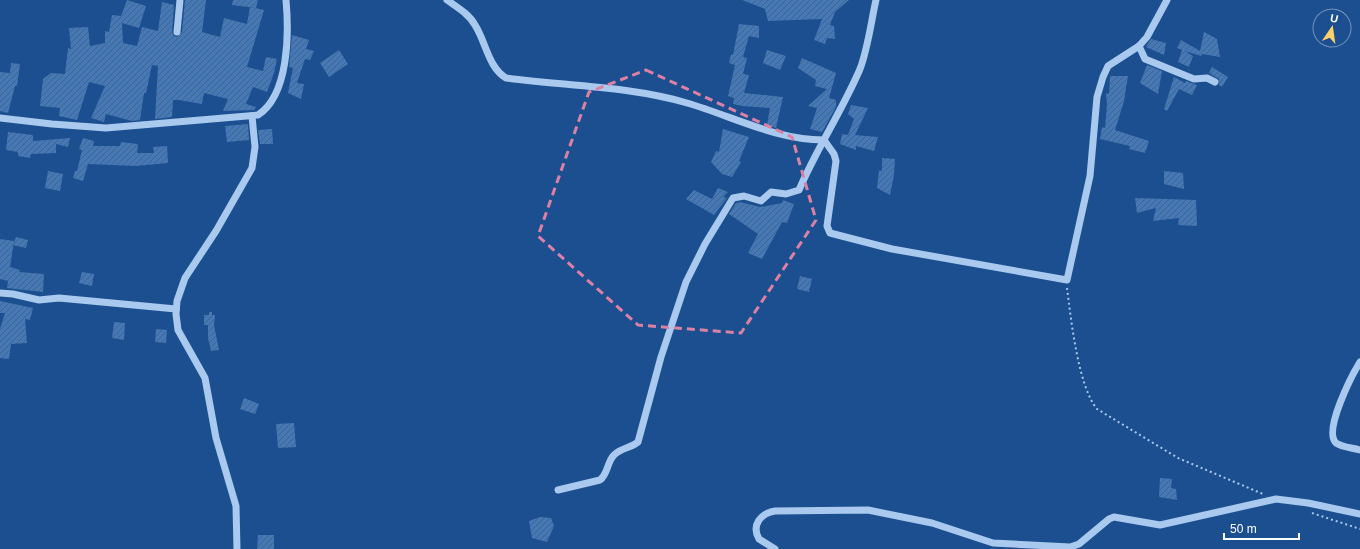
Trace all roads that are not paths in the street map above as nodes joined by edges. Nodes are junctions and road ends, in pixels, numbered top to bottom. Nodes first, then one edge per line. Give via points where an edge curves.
1 (180, 0) edge
2 (286, 0) edge
3 (447, 0) edge
4 (876, 0) edge
5 (1167, 0) edge
6 (177, 32) dead end
7 (1139, 46) junction
8 (1215, 82) dead end
9 (252, 116) junction
10 (0, 118) edge
11 (824, 140) junction
12 (0, 293) edge
13 (176, 309) junction
14 (1360, 362) edge
15 (1360, 450) edge
16 (558, 490) dead end
17 (1360, 514) edge
18 (237, 549) edge
19 (775, 549) edge

1 - 6 street
2 - 9 street via 285,45 280,82 269,106 258,115
3 - 11 street via 475,24 492,63 506,78 620,89 686,102 761,129
4 - 11 street via 860,68
5 - 7 street
7 - 8 street via 1145,59 1194,79 1207,78
7 - 11 street via 1108,66 1103,77 1097,97 1090,176 1067,280 892,249 830,233 827,226 836,161
9 - 10 street via 106,128
9 - 13 street via 252,168 216,231 185,278
11 - 16 street via 812,159 799,190 786,194 771,192 761,201 738,196 730,201 686,282 661,357 638,442 614,456 600,480
12 - 13 street via 38,300 59,298
13 - 18 street via 178,330 205,378 216,438 236,506
14 - 15 street via 1340,401 1332,432 1338,444
17 - 19 street via 1276,499 1160,525 1111,517 1078,544 1070,547 993,543 932,522 873,510 775,511 761,517 756,531 759,539

